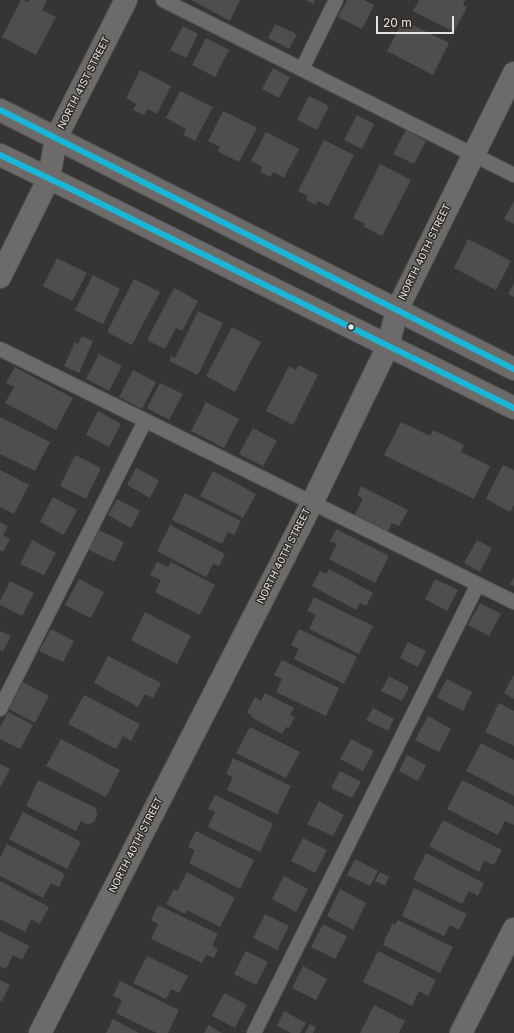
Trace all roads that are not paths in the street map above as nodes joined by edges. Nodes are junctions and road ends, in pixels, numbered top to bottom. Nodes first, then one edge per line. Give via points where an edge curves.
1 (126, 0) edge
2 (163, 0) edge
3 (336, 0) edge
4 (302, 69) junction
5 (514, 73) edge
6 (0, 110) edge
7 (56, 138) junction
8 (474, 154) junction
9 (0, 155) edge
10 (514, 175) edge
11 (49, 178) junction
12 (0, 277) edge
13 (397, 310) junction
14 (388, 346) junction
15 (0, 349) edge
16 (514, 369) edge
17 (514, 408) edge
18 (145, 421) junction
19 (312, 503) junction
20 (478, 584) junction
21 (514, 602) edge
22 (0, 709) edge
23 (514, 929) edge
24 (40, 1033) edge
25 (254, 1033) edge
26 (461, 1033) edge

1 - 7 street, NORTH 41ST STREET
2 - 4 lane
3 - 4 lane
4 - 8 lane
5 - 8 street, NORTH 40TH STREET
6 - 7 street
7 - 11 street, NORTH 41ST STREET
7 - 13 street
8 - 10 lane
8 - 13 street, NORTH 40TH STREET
9 - 11 street
11 - 12 street, NORTH 41ST STREET
11 - 14 street
13 - 14 street, NORTH 40TH STREET
13 - 16 street
14 - 17 street
14 - 19 street, NORTH 40TH STREET
15 - 18 lane
18 - 19 lane
18 - 22 lane
19 - 20 lane
19 - 24 street, NORTH 40TH STREET
20 - 21 lane
20 - 25 lane
23 - 26 street

